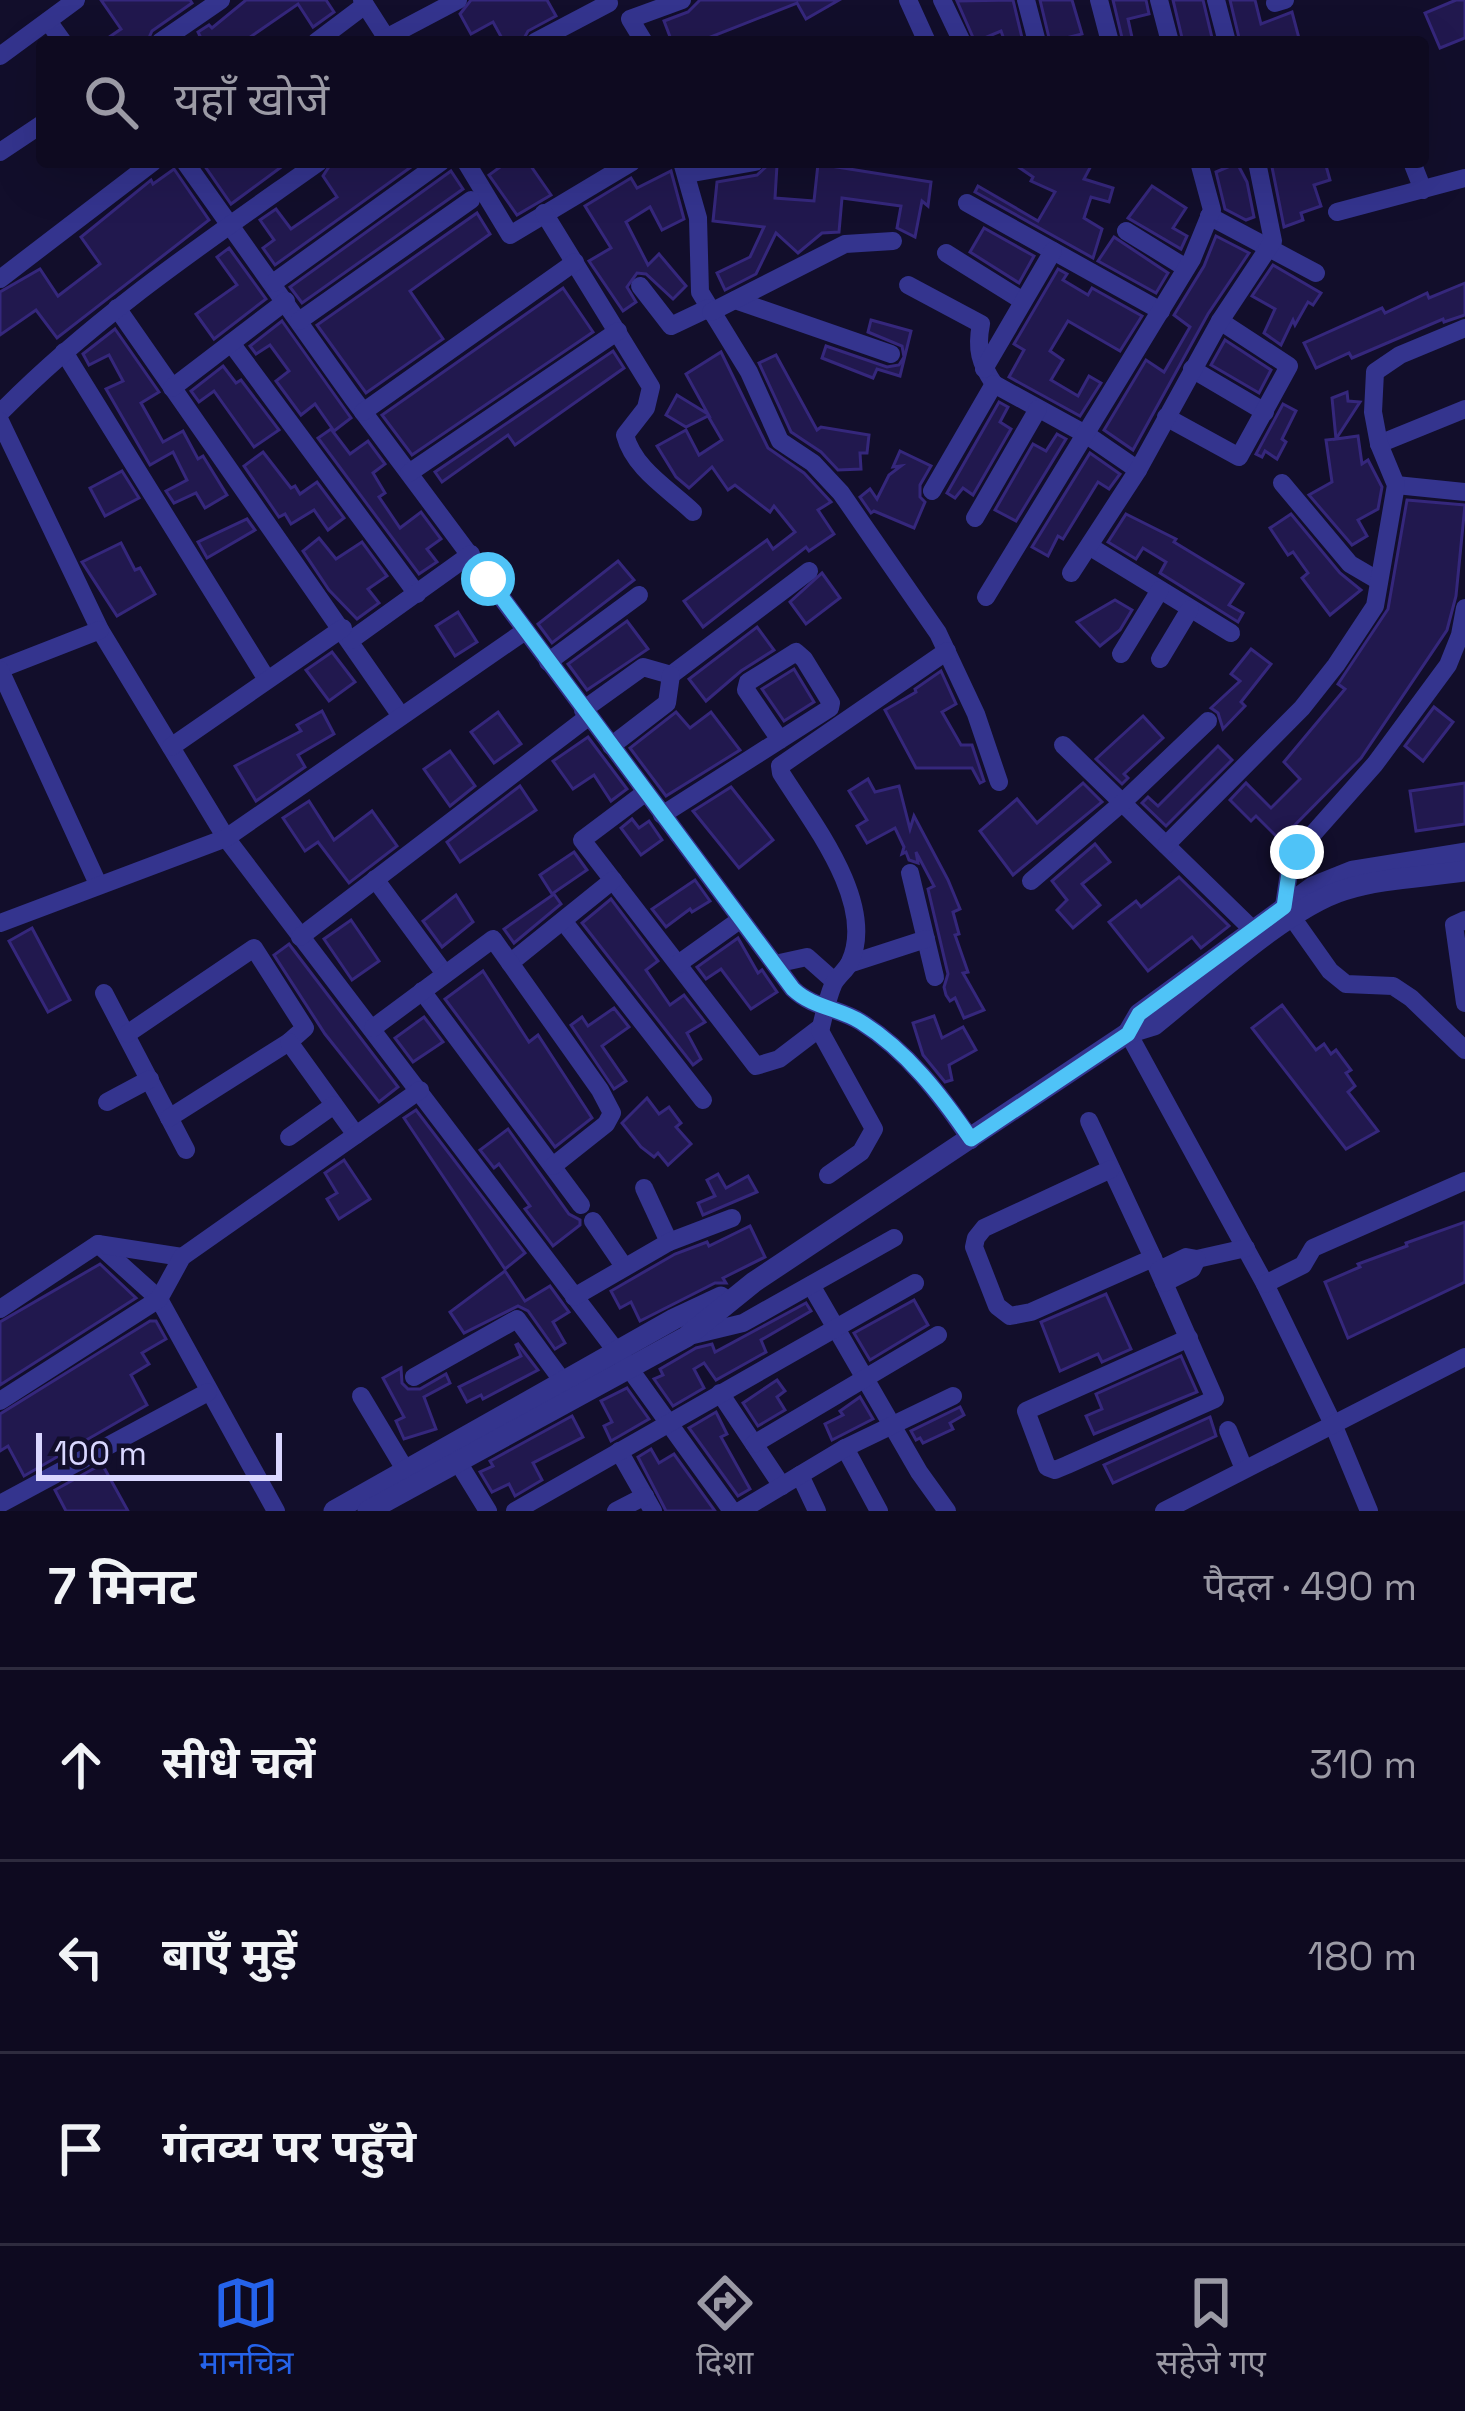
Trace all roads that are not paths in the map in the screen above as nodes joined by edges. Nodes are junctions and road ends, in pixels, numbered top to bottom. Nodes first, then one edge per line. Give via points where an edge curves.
1 (76, 0) edge
2 (458, 0) edge
3 (608, 0) edge
4 (682, 0) edge
5 (908, 0) edge
6 (943, 0) edge
7 (1026, 0) edge
8 (1099, 0) edge
9 (1159, 0) edge
10 (1216, 0) edge
11 (208, 3) edge
12 (364, 3) edge
13 (48, 21) junction
14 (59, 36) edge
15 (167, 36) edge
16 (323, 36) edge
17 (385, 36) edge
18 (395, 36) edge
19 (547, 36) edge
20 (640, 36) edge
21 (924, 36) edge
22 (959, 36) edge
23 (1035, 36) edge
24 (1108, 36) edge
25 (1168, 36) edge
26 (1225, 36) edge
27 (0, 56) edge
28 (36, 128) edge
29 (0, 152) edge
30 (143, 168) edge
31 (190, 168) edge
32 (311, 168) edge
33 (433, 168) edge
34 (471, 168) edge
35 (622, 168) edge
36 (684, 168) edge
37 (1200, 168) edge
38 (1258, 168) edge
39 (1415, 168) edge
40 (1465, 178) edge
41 (1424, 190) junction
42 (471, 200) dead end
43 (967, 203) dead end
44 (1337, 212) dead end
45 (544, 213) junction
46 (1210, 216) junction
47 (232, 224) junction
48 (1126, 232) dead end
49 (893, 242) dead end
50 (1270, 249) junction
51 (1053, 251) junction
52 (946, 253) dead end
53 (575, 262) junction
54 (1186, 268) junction
55 (1316, 273) dead end
56 (0, 279) edge
57 (273, 283) junction
58 (640, 286) dead end
59 (908, 286) dead end
60 (735, 300) junction
61 (286, 301) junction
62 (1024, 301) junction
63 (117, 308) junction
64 (710, 310) junction
65 (1161, 311) junction
66 (299, 321) junction
67 (1220, 321) junction
68 (1465, 328) edge
69 (618, 331) junction
70 (231, 343) junction
71 (64, 352) junction
72 (891, 354) dead end
73 (1192, 369) junction
74 (989, 377) junction
75 (172, 388) junction
76 (1038, 409) junction
77 (1465, 409) edge
78 (363, 412) junction
79 (1264, 412) junction
80 (0, 417) edge
81 (1166, 417) junction
82 (1087, 435) junction
83 (1379, 444) junction
84 (1138, 470) junction
85 (409, 473) junction
86 (1282, 483) dead end
87 (1396, 485) junction
88 (932, 490) dead end
89 (1465, 492) edge
90 (693, 512) dead end
91 (975, 518) dead end
92 (1088, 546) junction
93 (471, 554) junction
94 (809, 571) dead end
95 (1071, 573) dead end
96 (1379, 580) junction
97 (1160, 590) junction
98 (417, 593) junction
99 (639, 595) dead end
100 (986, 598) dead end
101 (1190, 608) junction
102 (1465, 608) edge
103 (100, 629) junction
104 (525, 632) junction
105 (1231, 633) dead end
106 (347, 634) junction
107 (947, 651) junction
108 (1121, 654) dead end
109 (1160, 659) dead end
110 (548, 662) junction
111 (0, 670) edge
112 (671, 675) junction
113 (266, 678) junction
114 (585, 714) junction
115 (401, 716) junction
116 (1208, 721) dead end
117 (780, 740) junction
118 (1063, 745) dead end
119 (611, 746) junction
120 (171, 747) junction
121 (999, 782) dead end
122 (646, 792) junction
123 (1123, 802) junction
124 (662, 815) junction
125 (226, 838) junction
126 (1166, 845) junction
127 (1465, 853) edge
128 (1465, 872) edge
129 (910, 873) dead end
130 (375, 879) junction
131 (613, 880) junction
132 (1030, 881) dead end
133 (98, 884) junction
134 (1288, 912) junction
135 (741, 919) junction
136 (1465, 920) edge
137 (564, 922) junction
138 (0, 923) edge
139 (1252, 928) junction
140 (300, 937) junction
141 (926, 939) junction
142 (510, 962) junction
143 (678, 964) junction
144 (775, 964) junction
145 (849, 964) junction
146 (445, 974) junction
147 (934, 977) dead end
148 (834, 981) junction
149 (422, 991) junction
150 (104, 992) dead end
151 (1465, 1003) edge
152 (824, 1018) junction
153 (373, 1028) junction
154 (128, 1034) junction
155 (1128, 1034) junction
156 (289, 1042) junction
157 (1465, 1049) edge
158 (150, 1079) junction
159 (419, 1090) junction
160 (703, 1100) dead end
161 (107, 1102) dead end
162 (334, 1105) junction
163 (169, 1118) junction
164 (1089, 1121) dead end
165 (356, 1135) junction
166 (289, 1137) dead end
167 (971, 1139) junction
168 (186, 1150) dead end
169 (554, 1166) junction
170 (1111, 1169) junction
171 (828, 1175) dead end
172 (1465, 1181) edge
173 (644, 1188) dead end
174 (732, 1218) dead end
175 (894, 1238) dead end
176 (669, 1242) junction
177 (98, 1244) junction
178 (1246, 1248) junction
179 (182, 1257) junction
180 (623, 1265) junction
181 (1158, 1270) junction
182 (754, 1282) junction
183 (916, 1282) dead end
184 (1265, 1284) junction
185 (811, 1286) junction
186 (574, 1297) junction
187 (159, 1299) junction
188 (0, 1309) edge
189 (836, 1329) junction
190 (938, 1335) dead end
191 (686, 1337) junction
192 (1189, 1338) junction
193 (1465, 1357) edge
194 (623, 1360) junction
195 (863, 1376) junction
196 (414, 1377) dead end
197 (564, 1383) junction
198 (208, 1392) junction
199 (720, 1393) junction
200 (361, 1396) dead end
201 (953, 1396) dead end
202 (0, 1401) edge
203 (667, 1423) junction
204 (890, 1424) junction
205 (1333, 1424) junction
206 (1228, 1430) dead end
207 (754, 1444) junction
208 (845, 1448) junction
209 (619, 1451) junction
210 (458, 1462) junction
211 (1244, 1469) junction
212 (406, 1472) junction
213 (800, 1475) junction
214 (782, 1486) junction
215 (386, 1492) junction
216 (4, 1502) edge
217 (649, 1504) edge
218 (276, 1511) edge
219 (334, 1511) edge
220 (368, 1511) edge
221 (488, 1511) edge
222 (515, 1511) edge
223 (616, 1511) edge
224 (736, 1511) edge
225 (818, 1511) edge
226 (879, 1511) edge
227 (947, 1511) edge
228 (1164, 1511) edge
229 (1369, 1511) edge

1 - 13 street
2 - 18 street
3 - 19 street
4 - 20 street via 630,19
5 - 21 street
6 - 22 street
7 - 23 street
8 - 24 street
9 - 25 street
10 - 26 street
11 - 15 street
12 - 16 street
12 - 17 street
13 - 14 street
13 - 27 street
28 - 29 street
30 - 56 street
31 - 47 street
32 - 47 street
33 - 57 street
34 - 45 street via 510,235
35 - 45 street
36 - 64 street via 698,218 700,292
37 - 46 street
38 - 50 street
39 - 41 street
40 - 41 street
41 - 44 street
42 - 66 street
43 - 51 street
45 - 53 street
46 - 50 street
46 - 54 street
47 - 57 street
47 - 63 street
48 - 54 street
49 - 60 street via 845,244
50 - 55 street
50 - 67 street
51 - 62 street
51 - 65 street
52 - 62 street
53 - 69 street
53 - 78 street
54 - 65 street
57 - 61 street
58 - 64 street via 671,326
59 - 74 street via 981,324
60 - 64 street
60 - 72 street
61 - 66 street
61 - 70 street
62 - 74 street
63 - 71 street
63 - 75 street
64 - 107 street via 780,441 841,493
65 - 82 street
66 - 78 street
67 - 73 street
67 - 79 street via 1289,366
68 - 83 street via 1375,373
69 - 85 street
69 - 90 street via 651,387 625,435 630,452
70 - 75 street
70 - 98 street
71 - 80 street
71 - 113 street
73 - 79 street
73 - 81 street
74 - 76 street
74 - 88 street
75 - 106 street
76 - 82 street
76 - 91 street
77 - 83 street
78 - 85 street
79 - 81 street via 1239,457
80 - 103 street
81 - 84 street
82 - 84 street
82 - 100 street
83 - 87 street
84 - 92 street
85 - 93 street
86 - 96 street via 1350,564
87 - 89 street
87 - 96 street
92 - 95 street
92 - 97 street
93 - 98 street
93 - 104 street
94 - 112 street
96 - 126 street via 1375,606 1302,708
97 - 101 street
97 - 108 street
98 - 106 street
99 - 110 street
101 - 105 street
101 - 109 street
102 - 134 street via 1448,664 1297,852
103 - 111 street
103 - 120 street
104 - 110 street
104 - 115 street
106 - 113 street
106 - 115 street
107 - 121 street
107 - 145 street via 780,766 854,907
110 - 114 street
111 - 133 street
112 - 114 street via 644,666
112 - 119 street via 667,703
113 - 120 street
114 - 119 street
114 - 130 street
115 - 125 street
116 - 123 street
117 - 117 street via 746,690 796,652 831,703
117 - 124 street
118 - 123 street
119 - 122 street
120 - 125 street
122 - 124 street
122 - 131 street via 581,838
123 - 126 street
123 - 132 street
124 - 135 street
125 - 133 street
125 - 140 street
126 - 139 street
127 - 134 street via 1353,871 1313,886
128 - 134 street via 1345,890
129 - 141 street
130 - 140 street
130 - 146 street
131 - 137 street
131 - 143 street
133 - 138 street
134 - 139 street
134 - 155 street via 1154,1025
134 - 157 street via 1346,984 1393,986
135 - 143 street
135 - 144 street
136 - 151 street via 1454,925
137 - 142 street
137 - 160 street
139 - 155 street via 1139,1014
140 - 153 street
141 - 145 street
141 - 147 street
142 - 146 street via 491,938
142 - 169 street via 612,1113
143 - 152 street via 756,1066 779,1059
144 - 148 street via 807,957
144 - 152 street
145 - 148 street
146 - 149 street
148 - 152 street
149 - 153 street
149 - 169 street
150 - 154 street
152 - 167 street via 855,1018 942,1096
152 - 171 street via 823,1040 874,1129 861,1152
153 - 159 street
154 - 156 street via 254,948 305,1028
154 - 158 street
155 - 167 street
155 - 178 street
156 - 162 street
156 - 163 street
158 - 161 street
158 - 163 street
159 - 165 street
159 - 186 street
162 - 165 street
162 - 166 street
163 - 168 street
164 - 170 street
165 - 179 street
167 - 182 street
169 - 180 street
170 - 181 street
170 - 181 street via 984,1228 974,1247 998,1306 1010,1316 1031,1312
172 - 184 street via 1313,1248 1303,1265
173 - 176 street
174 - 176 street
175 - 185 street
176 - 180 street
177 - 179 street
177 - 187 street
177 - 188 street
178 - 181 street
178 - 184 street
179 - 187 street
180 - 186 street
181 - 192 street
182 - 191 street
182 - 194 street via 674,1319
183 - 189 street
184 - 205 street
185 - 189 street
185 - 191 street via 743,1323
186 - 194 street
187 - 198 street
187 - 202 street
189 - 195 street
189 - 199 street
190 - 195 street
191 - 194 street
192 - 192 street via 1025,1411 1047,1467 1215,1399
193 - 205 street
194 - 197 street
194 - 203 street
194 - 210 street
195 - 204 street
195 - 207 street
196 - 197 street via 517,1319
197 - 212 street
198 - 216 street
198 - 218 street
199 - 203 street
199 - 207 street
200 - 212 street
201 - 204 street
203 - 209 street
203 - 224 street
204 - 208 street
204 - 227 street
205 - 211 street
205 - 229 street
206 - 211 street
207 - 214 street
208 - 213 street
208 - 226 street
209 - 217 street
209 - 222 street
210 - 215 street
210 - 221 street
211 - 228 street
212 - 215 street
213 - 214 street
213 - 225 street
214 - 224 street
215 - 219 street
215 - 220 street
217 - 223 street

